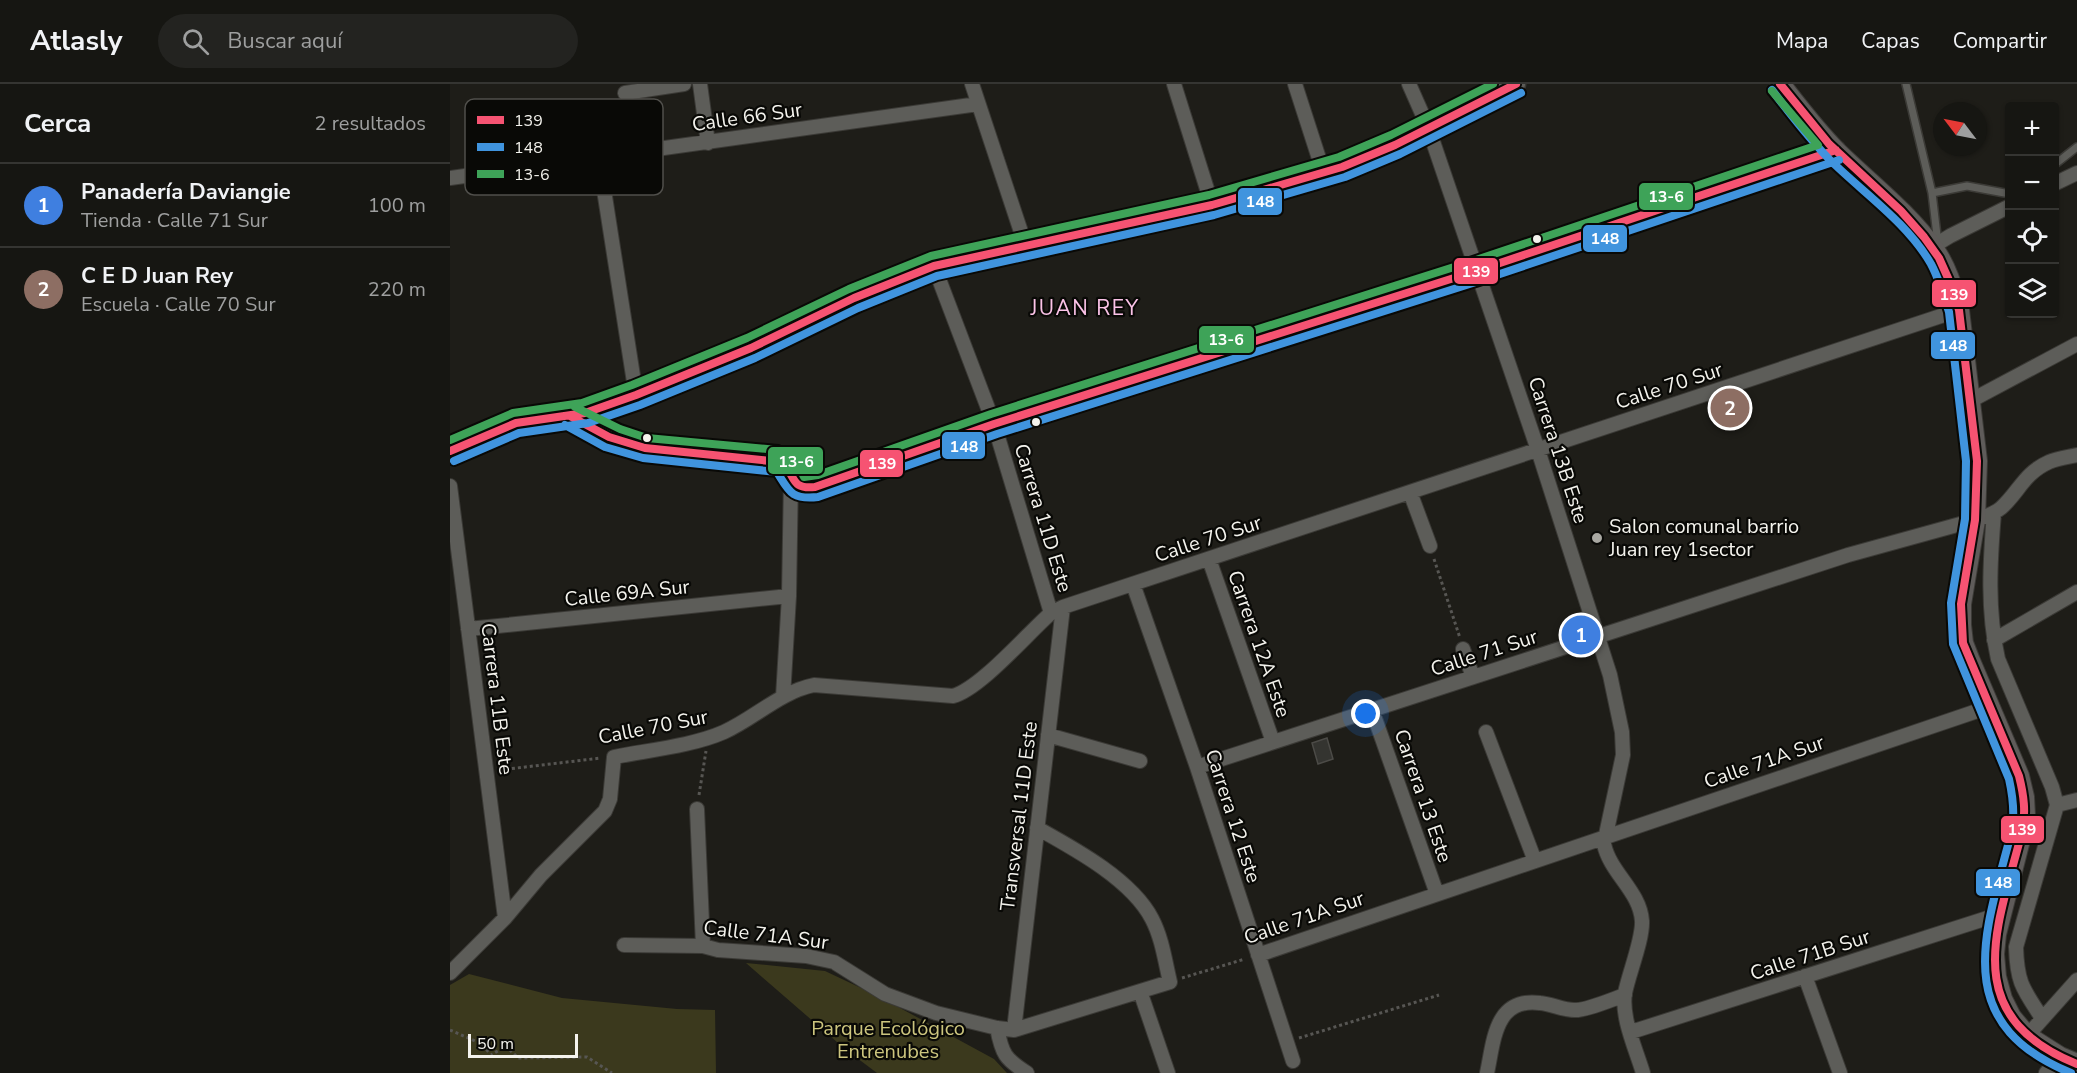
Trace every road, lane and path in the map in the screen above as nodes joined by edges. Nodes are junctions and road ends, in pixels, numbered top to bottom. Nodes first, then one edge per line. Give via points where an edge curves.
1 (684, 84) edge
2 (700, 84) edge
3 (972, 84) edge
4 (1174, 84) edge
5 (1295, 84) edge
6 (1408, 84) edge
7 (1516, 84) edge
8 (1780, 84) edge
9 (1906, 84) edge
10 (625, 93) dead end
11 (978, 104) junction
12 (1428, 127) junction
13 (708, 143) junction
14 (2077, 147) edge
15 (663, 149) edge
16 (1836, 150) junction
17 (2059, 162) edge
18 (2077, 173) edge
19 (1324, 174) junction
20 (465, 176) edge
21 (450, 178) edge
22 (2059, 182) edge
23 (1932, 193) junction
24 (2005, 193) edge
25 (605, 195) edge
26 (1212, 205) junction
27 (2005, 209) edge
28 (1935, 245) junction
29 (1026, 247) junction
30 (934, 266) junction
31 (1476, 271) junction
32 (1959, 310) junction
33 (2077, 344) edge
34 (636, 395) junction
35 (1970, 401) junction
36 (570, 416) junction
37 (994, 424) junction
38 (1538, 450) junction
39 (450, 451) edge
40 (2077, 455) edge
41 (791, 477) junction
42 (450, 486) edge
43 (1410, 492) junction
44 (1994, 513) junction
45 (1975, 520) junction
46 (1430, 546) joint
47 (1209, 559) junction
48 (1133, 584) junction
49 (2077, 592) edge
50 (789, 596) junction
51 (1057, 610) junction
52 (468, 629) junction
53 (1598, 636) junction
54 (1994, 640) junction
55 (1463, 649) joint
56 (1473, 677) junction
57 (783, 697) junction
58 (1989, 706) junction
59 (1372, 710) junction
60 (1486, 732) dead end
61 (1048, 735) junction
62 (708, 738) junction
63 (1273, 742) junction
64 (614, 756) junction
65 (1140, 761) dead end
66 (1197, 767) junction
67 (486, 772) junction
68 (2077, 800) edge
69 (2057, 805) junction
70 (697, 809) joint
71 (1038, 828) junction
72 (1604, 837) junction
73 (1535, 861) junction
74 (1437, 894) junction
75 (2000, 914) junction
76 (505, 918) junction
77 (624, 945) dead end
78 (703, 946) junction
79 (1258, 955) junction
80 (450, 973) edge
81 (1805, 976) junction
82 (2077, 980) edge
83 (1170, 982) junction
84 (1140, 991) junction
85 (1438, 995) dead end
86 (1625, 995) junction
87 (2042, 1018) junction
88 (997, 1028) junction
89 (450, 1030) edge
90 (1014, 1030) junction
91 (1631, 1032) junction
92 (2026, 1035) junction
93 (1286, 1042) junction
94 (1293, 1061) dead end
95 (2069, 1061) edge
96 (612, 1073) edge
97 (1027, 1073) edge
98 (1168, 1073) edge
99 (1487, 1073) edge
100 (1643, 1073) edge
101 (1840, 1073) edge
102 (2046, 1073) edge

1 - 10 street
2 - 13 street
3 - 11 street
4 - 26 street
5 - 19 street
6 - 12 street, Carrera 13B Este
7 - 12 street
8 - 16 main road
9 - 23 lane
11 - 13 street, Calle 66 Sur
11 - 29 street
12 - 19 street via 1365,159
12 - 31 street, Carrera 13B Este
13 - 15 street, Calle 66 Sur
14 - 17 lane
16 - 28 main road
16 - 31 street
18 - 22 street
19 - 26 street
20 - 21 street, Calle 66 Sur
23 - 24 lane via 1967,186
23 - 28 lane
25 - 34 street
26 - 29 street
27 - 28 street
28 - 32 main road
29 - 30 street
30 - 34 street
30 - 37 street, Carrera 11D Este
31 - 37 street
31 - 38 street, Carrera 13B Este
32 - 35 main road
32 - 38 street, Calle 70 Sur
33 - 35 street
34 - 36 street
35 - 45 main road via 1977,461
36 - 39 street via 516,423
36 - 41 street via 609,437 645,448 780,462 788,467
37 - 41 street via 812,488 800,486
37 - 51 street, Carrera 11D Este
38 - 43 street, Calle 70 Sur
38 - 53 street, Carrera 13B Este
40 - 44 street, Calle 71 Sur via 2050,461 2036,469
41 - 50 street
42 - 52 street, Carrera 11B Este
43 - 46 street
43 - 47 street, Calle 70 Sur
44 - 45 street, Calle 71 Sur
44 - 54 street via 1989,568
45 - 53 street, Calle 71 Sur via 1848,555
45 - 58 main road via 1961,626 1966,652
46 - 55 path
47 - 48 street, Calle 70 Sur
47 - 63 street, Carrera 12A Este
48 - 51 street, Calle 70 Sur
48 - 66 street, Carrera 12 Este
49 - 54 street
50 - 52 street, Calle 69A Sur
50 - 57 street
51 - 57 street, Calle 70 Sur via 960,694 814,685
51 - 61 street, Transversal 11D Este
52 - 67 street, Carrera 11B Este
53 - 56 street, Calle 71 Sur
53 - 72 street, Carrera 13B Este via 1622,732 1623,755
54 - 69 street via 1998,659
55 - 56 street
56 - 59 street, Calle 71 Sur
57 - 62 street, Calle 70 Sur via 742,723
58 - 72 street, Calle 71A Sur
58 - 75 main road via 2019,776 2025,815
59 - 63 street, Calle 71 Sur
59 - 74 street, Carrera 13 Este
60 - 73 street
61 - 65 street
61 - 71 street, Transversal 11D Este
62 - 64 street, Calle 70 Sur
62 - 70 path
63 - 66 street, Calle 71 Sur
64 - 67 path, Calle 70 Sur
64 - 76 street via 605,812 541,875
66 - 79 street, Carrera 12 Este
67 - 76 street, Carrera 11B Este
68 - 69 street
69 - 87 street via 2016,947 2021,987
70 - 78 street
71 - 83 street via 1088,856 1131,892 1152,918
71 - 90 street, Transversal 11D Este
72 - 73 street, Calle 71A Sur
72 - 86 street via 1606,855 1639,905 1642,923
73 - 74 street, Calle 71A Sur
74 - 79 street, Calle 71A Sur
75 - 81 street, Calle 71B Sur
75 - 92 main road via 1994,954 1996,977 2011,1017
76 - 80 street
77 - 78 street, Calle 71A Sur
78 - 88 street, Calle 71A Sur via 834,962 885,994
79 - 83 path, Calle 71A Sur
79 - 93 street, Carrera 12 Este
81 - 91 street, Calle 71B Sur
81 - 101 street
82 - 87 street
83 - 84 street, Calle 71A Sur
84 - 90 street, Calle 71A Sur
84 - 98 street
85 - 93 path
86 - 91 street
86 - 99 street via 1576,1010 1526,1001 1514,1005 1497,1029
87 - 92 street
88 - 90 street, Calle 71A Sur
88 - 97 street via 1007,1060
89 - 96 path via 482,1044 491,1055 506,1046 518,1058 587,1057
91 - 100 street
92 - 95 main road
93 - 94 street, Carrera 12 Este
95 - 102 street

